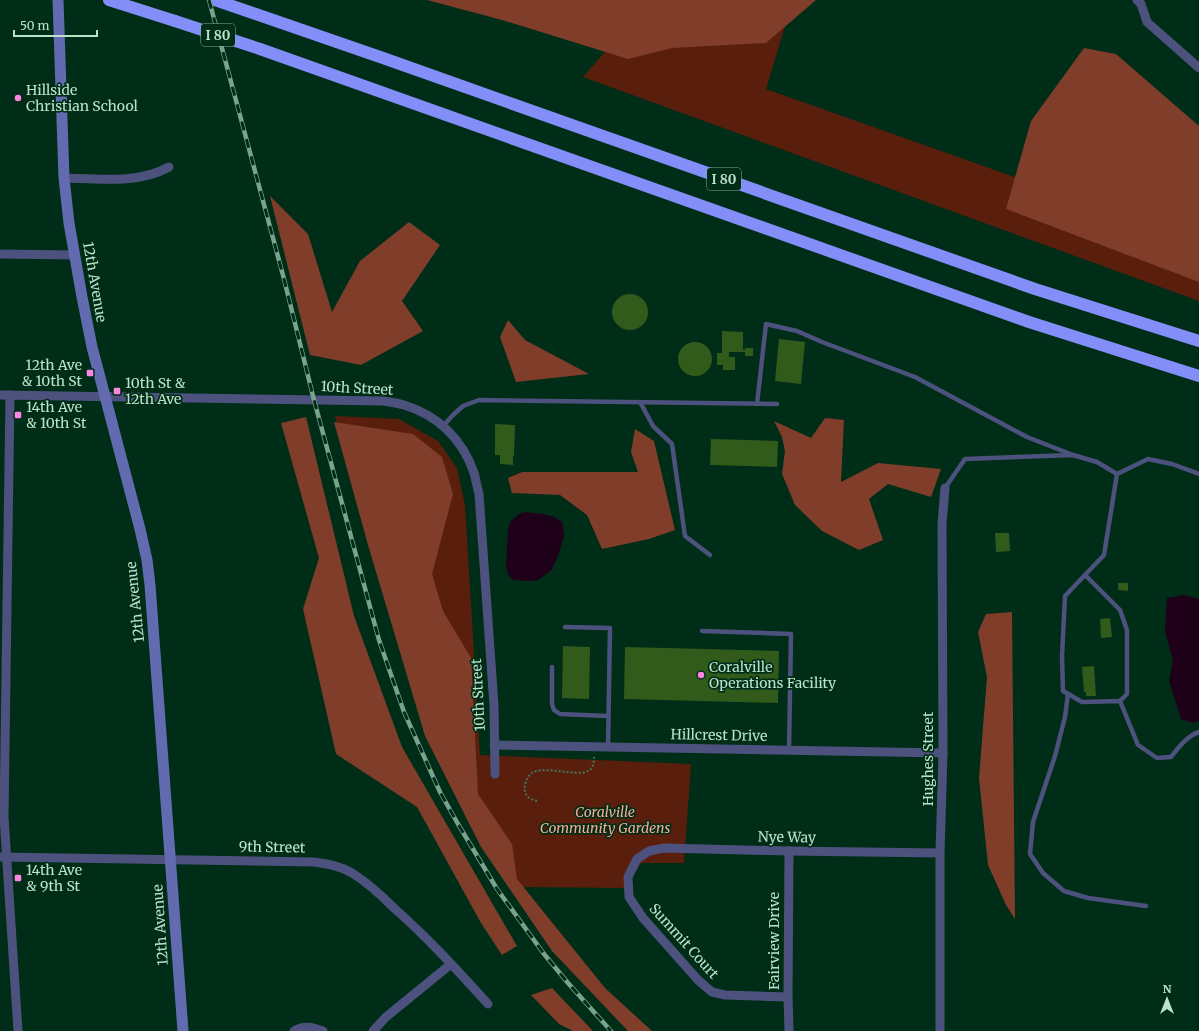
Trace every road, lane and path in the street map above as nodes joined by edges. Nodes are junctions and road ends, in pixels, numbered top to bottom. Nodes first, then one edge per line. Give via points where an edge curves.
1 (58, 0) edge
2 (109, 0) edge
3 (215, 0) edge
4 (1137, 0) edge
5 (1199, 68) edge
6 (169, 167) dead end
7 (64, 178) junction
8 (0, 254) edge
9 (75, 255) junction
10 (1199, 341) edge
11 (1199, 376) edge
12 (0, 395) edge
13 (10, 395) junction
14 (105, 397) junction
15 (640, 402) junction
16 (757, 404) junction
17 (778, 404) dead end
18 (443, 426) junction
19 (1072, 456) junction
20 (1117, 474) junction
21 (1199, 474) edge
22 (945, 488) joint
23 (710, 555) dead end
24 (1085, 575) junction
25 (565, 627) dead end
26 (702, 631) dead end
27 (552, 667) dead end
28 (1068, 694) junction
29 (1120, 701) junction
30 (608, 716) junction
31 (1199, 732) edge
32 (494, 745) junction
33 (594, 746) junction
34 (608, 747) junction
35 (789, 750) junction
36 (943, 753) junction
37 (495, 774) dead end
38 (537, 801) dead end
39 (789, 851) junction
40 (940, 853) junction
41 (3, 857) edge
42 (637, 859) joint
43 (170, 860) junction
44 (1146, 906) dead end
45 (451, 964) junction
46 (788, 997) junction
47 (488, 1004) dead end
48 (18, 1031) edge
49 (183, 1031) edge
50 (294, 1031) edge
51 (324, 1031) edge
52 (373, 1031) edge
53 (789, 1031) edge
54 (940, 1031) edge

1 - 7 main road, 12th Avenue
2 - 11 highway, I 80, bridge via 260,49 1029,322
3 - 10 highway, I 80 via 1035,289
4 - 5 street via 1147,22
6 - 7 street via 154,174 124,179
7 - 9 main road, 12th Avenue
8 - 9 street
9 - 14 main road, 12th Avenue via 89,333
12 - 13 street, 10th Street
13 - 14 street, 10th Street
13 - 41 street
14 - 18 street, 10th Street via 382,401 421,412
14 - 43 main road, 12th Avenue via 147,560
15 - 16 lane
15 - 18 lane via 479,400 463,406
15 - 23 lane via 653,426 672,444 685,536
16 - 17 lane
16 - 19 lane via 766,324 797,331 916,377 1027,437
18 - 32 street, 10th Street via 460,444 467,456 479,494
19 - 20 lane via 1097,462
19 - 22 lane via 965,459
20 - 21 lane via 1148,459
20 - 24 lane via 1104,555
22 - 36 street, Hughes Street via 942,524
24 - 28 lane via 1065,596 1063,691
24 - 29 lane via 1120,610 1127,630 1127,694
25 - 30 lane via 610,628
26 - 35 lane via 791,634
27 - 30 lane via 554,710 560,714
28 - 29 lane via 1082,702
28 - 44 lane via 1055,756 1033,822 1030,854 1043,873 1064,890 1088,898
29 - 31 lane via 1138,745 1157,758 1172,757 1181,744
30 - 34 lane
32 - 33 street, Hillcrest Drive
32 - 37 street, 10th Street
33 - 34 street, Hillcrest Drive
33 - 38 path via 594,761 588,771 532,772 524,788 526,795
34 - 35 street, Hillcrest Drive
35 - 36 street, Hillcrest Drive
36 - 40 street, Hughes Street
39 - 40 street, Nye Way
39 - 42 street, Nye Way via 664,848 649,851
39 - 46 street, Fairview Drive
40 - 54 street, Hughes Street
41 - 43 street, 9th Street
41 - 48 street
42 - 46 street, Summit Court via 628,877 629,897 643,918 698,980 712,992 725,995
43 - 45 street, 9th Street via 314,862 342,868 384,898
43 - 49 main road, 12th Avenue
45 - 47 street, 9th Street
45 - 52 street via 386,1017
46 - 53 street, Fairview Drive
50 - 51 street via 307,1026

